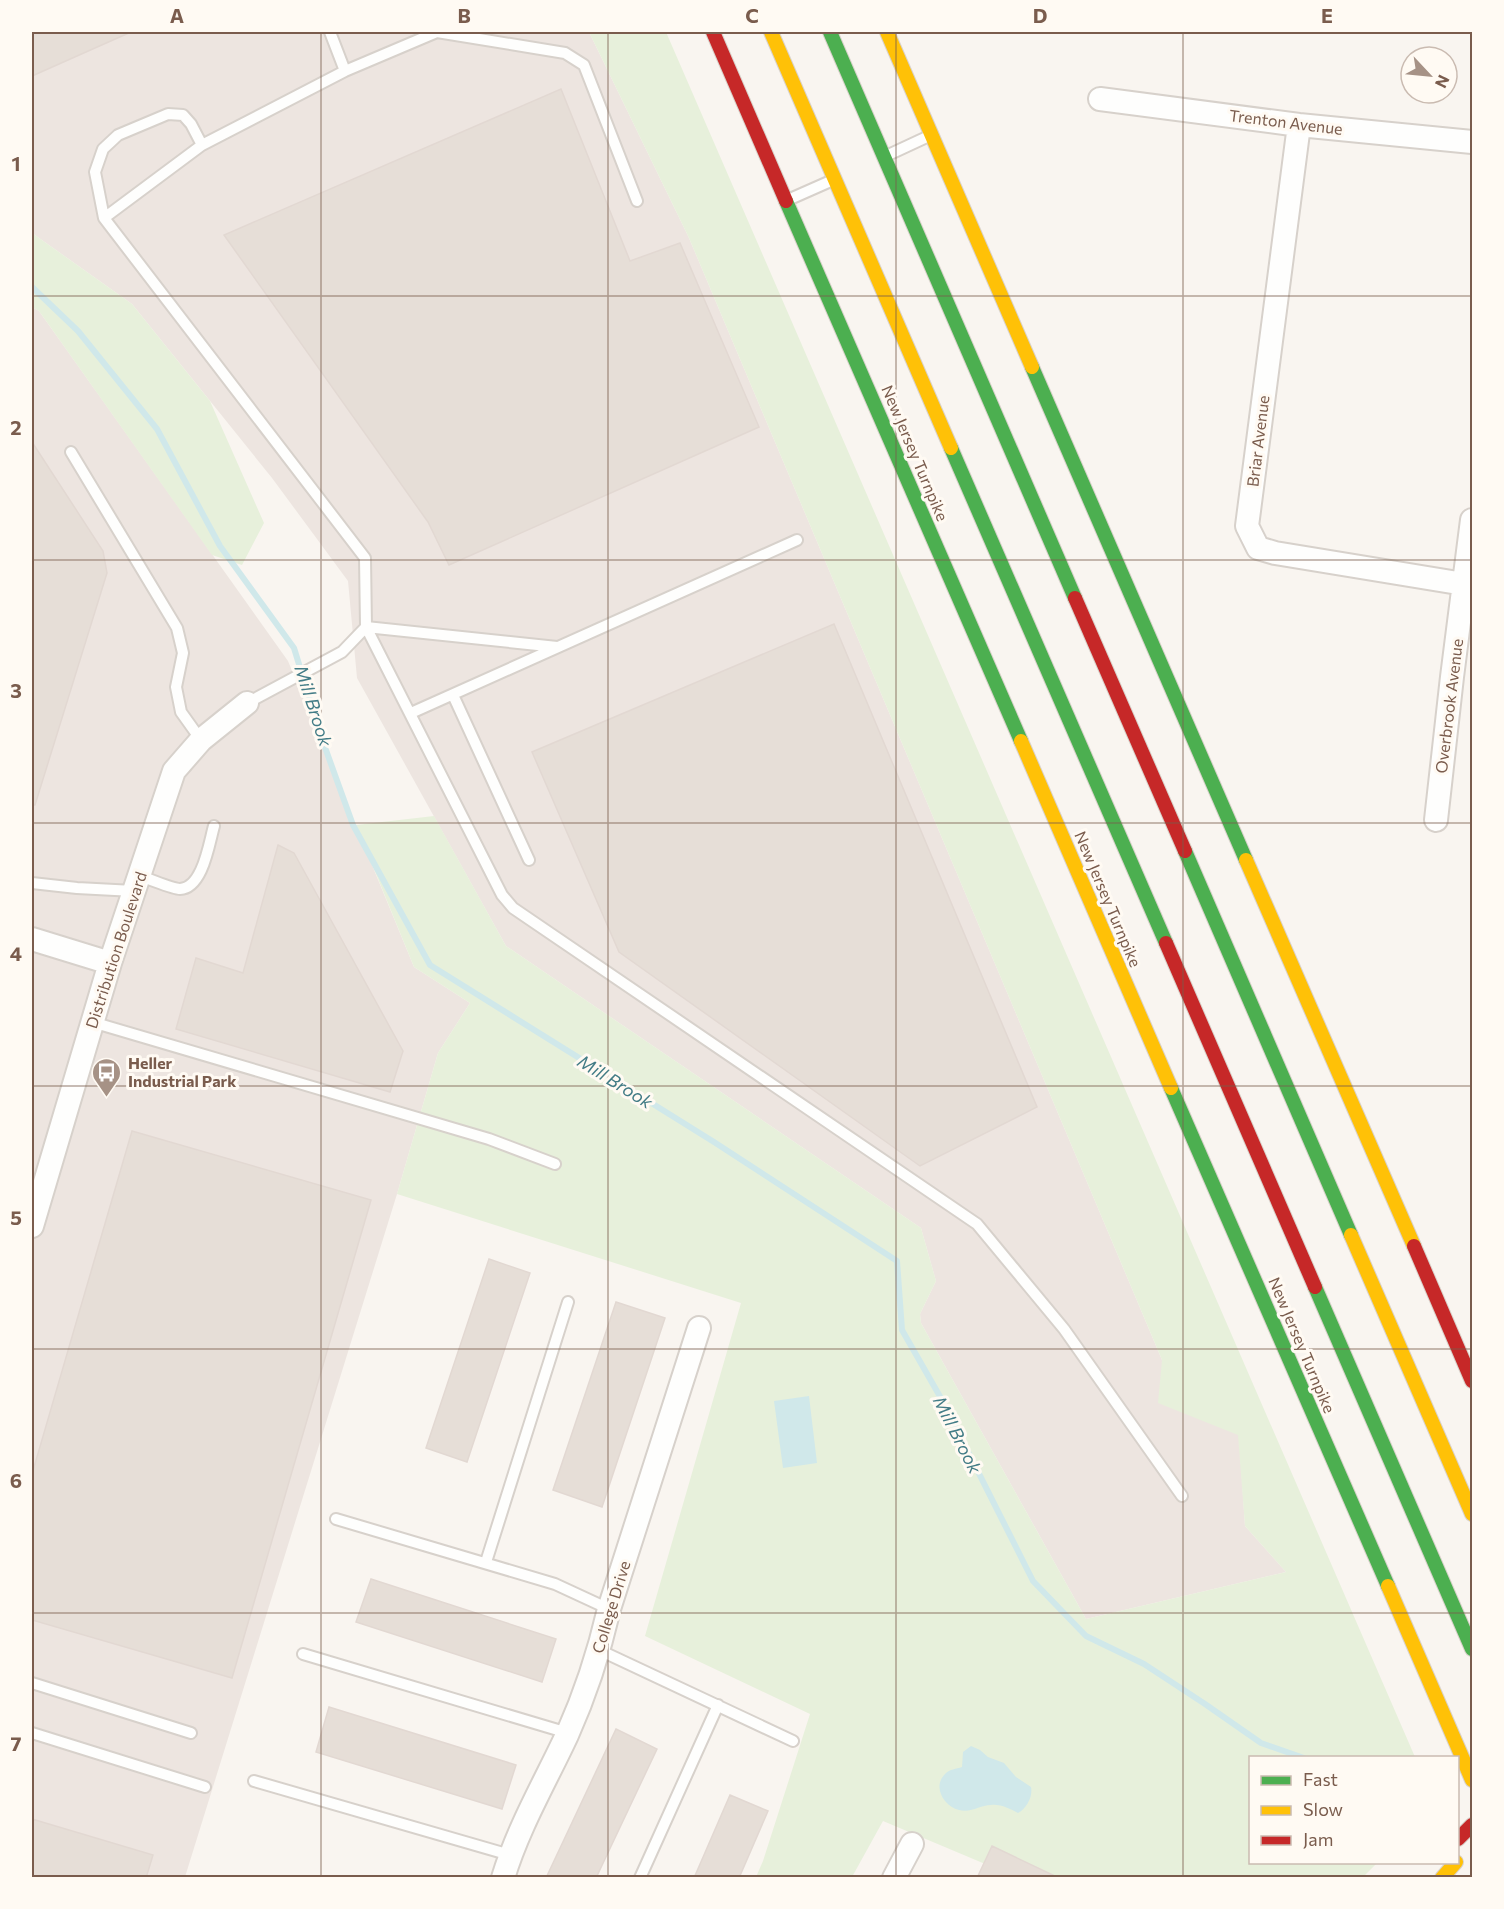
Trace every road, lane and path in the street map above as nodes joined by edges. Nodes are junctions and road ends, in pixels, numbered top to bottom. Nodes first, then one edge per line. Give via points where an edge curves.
1 (330, 32) edge
2 (437, 32) edge
3 (713, 32) edge
4 (771, 32) edge
5 (830, 32) edge
6 (887, 32) edge
7 (345, 71) junction
8 (1100, 99) dead end
9 (1299, 125) junction
10 (932, 134) junction
11 (1473, 142) edge
12 (202, 145) junction
13 (884, 157) junction
14 (835, 180) junction
15 (637, 201) dead end
16 (787, 201) junction
17 (104, 218) junction
18 (71, 452) dead end
19 (1473, 520) edge
20 (797, 540) dead end
21 (1464, 584) junction
22 (366, 627) junction
23 (559, 647) junction
24 (1462, 679) edge
25 (453, 695) junction
26 (247, 703) joint
27 (411, 713) junction
28 (201, 740) junction
29 (1436, 820) dead end
30 (214, 826) dead end
31 (529, 860) dead end
32 (32, 883) edge
33 (137, 883) junction
34 (32, 939) edge
35 (110, 963) junction
36 (92, 1022) junction
37 (555, 1164) dead end
38 (32, 1226) edge
39 (568, 1302) dead end
40 (699, 1328) dead end
41 (1473, 1381) edge
42 (1182, 1496) dead end
43 (1473, 1514) edge
44 (336, 1519) dead end
45 (486, 1562) junction
46 (609, 1609) junction
47 (1473, 1649) edge
48 (599, 1650) junction
49 (303, 1654) dead end
50 (32, 1683) edge
51 (718, 1705) junction
52 (32, 1733) edge
53 (191, 1733) dead end
54 (568, 1733) junction
55 (793, 1742) dead end
56 (1473, 1780) edge
57 (254, 1781) dead end
58 (205, 1787) dead end
59 (1473, 1825) edge
60 (1459, 1838) edge
61 (912, 1844) dead end
62 (510, 1855) junction
63 (1455, 1864) edge
64 (503, 1878) edge
65 (640, 1878) edge
66 (894, 1878) edge
67 (1442, 1878) edge

1 - 7 lane
2 - 7 lane
2 - 15 lane via 565,53 584,65
3 - 16 main road, New Jersey Turnpike
4 - 14 main road
5 - 13 main road
6 - 10 main road
7 - 12 lane
8 - 9 street, Trenton Avenue
9 - 11 street, Trenton Avenue
9 - 21 street, Briar Avenue via 1247,526 1258,548
10 - 13 lane
10 - 41 main road
12 - 17 lane
12 - 17 lane via 183,115 168,114 117,135 103,148 95,172
13 - 43 main road
14 - 16 lane
14 - 47 main road
16 - 56 main road, New Jersey Turnpike
17 - 22 lane via 364,558
18 - 28 lane via 177,628 183,653 176,687 181,712
19 - 21 street, Overbrook Avenue
20 - 23 lane
21 - 24 street, Overbrook Avenue
22 - 23 lane
22 - 26 lane via 342,652
22 - 27 lane
23 - 25 lane
24 - 29 street, Overbrook Avenue
25 - 27 lane
25 - 31 lane
26 - 28 street, Distribution Boulevard
27 - 42 lane via 502,895 513,908 977,1224 1064,1329
28 - 33 street, Distribution Boulevard via 174,771
30 - 33 lane via 200,874 190,885 179,889
32 - 33 lane via 77,888
33 - 35 street, Distribution Boulevard
34 - 35 street
35 - 36 street, Distribution Boulevard
36 - 37 lane via 489,1139
36 - 38 street, Distribution Boulevard
39 - 45 lane
40 - 46 street, College Drive
44 - 45 lane
45 - 46 lane via 555,1584
46 - 48 street, College Drive
48 - 51 lane
48 - 54 street, College Drive
49 - 54 lane
50 - 53 lane
51 - 55 lane
51 - 65 lane
52 - 58 lane
54 - 62 street, College Drive
57 - 62 lane
59 - 60 main road
61 - 66 street
62 - 64 street, College Drive
63 - 67 main road

